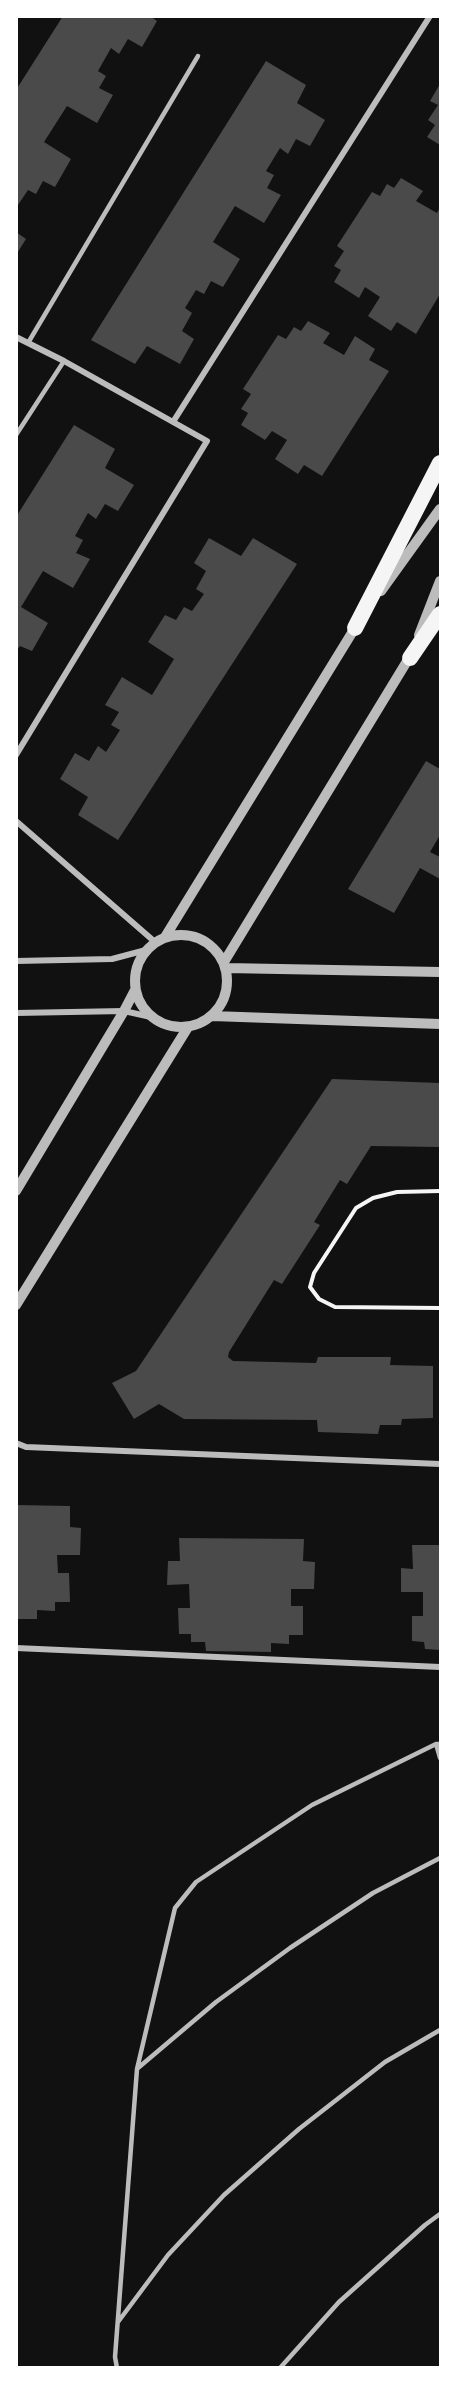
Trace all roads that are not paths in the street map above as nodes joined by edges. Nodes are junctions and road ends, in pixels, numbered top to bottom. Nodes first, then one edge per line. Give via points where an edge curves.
1 (430, 16) edge
2 (198, 56) dead end
3 (16, 338) edge
4 (28, 343) junction
5 (64, 361) junction
6 (173, 422) junction
7 (16, 435) edge
8 (441, 463) edge
9 (441, 509) edge
10 (441, 581) edge
11 (441, 614) edge
12 (355, 628) junction
13 (410, 658) junction
14 (16, 755) edge
15 (16, 821) edge
16 (160, 940) junction
17 (146, 950) junction
18 (16, 961) edge
19 (225, 965) junction
20 (441, 972) edge
21 (135, 990) junction
22 (124, 1011) junction
23 (16, 1012) edge
24 (212, 1016) junction
25 (151, 1017) junction
26 (441, 1024) edge
27 (188, 1027) junction
28 (16, 1191) edge
29 (16, 1305) edge
30 (16, 1443) edge
31 (441, 1464) edge
32 (16, 1648) edge
33 (441, 1667) edge
34 (438, 1744) edge
35 (441, 1758) edge
36 (441, 1858) edge
37 (441, 2030) edge
38 (137, 2069) junction
39 (441, 2214) edge
40 (118, 2323) junction
41 (117, 2367) edge
42 (280, 2367) edge

1 - 6 street
2 - 4 lane
3 - 4 street
4 - 5 street
5 - 6 street
5 - 7 lane
6 - 14 street via 207,441
8 - 12 highway
9 - 12 street
10 - 13 street
11 - 13 highway
12 - 16 street
13 - 19 street
15 - 16 street
16 - 17 street
16 - 19 street via 182,934 199,938 214,948
17 - 18 street via 112,960
17 - 21 street via 138,963
19 - 20 street
19 - 24 street via 226,994
21 - 22 street
21 - 25 street via 140,1005
22 - 23 street
22 - 25 street
22 - 28 street
24 - 26 street
24 - 27 street
25 - 27 street via 175,1028
27 - 29 street
30 - 31 street via 26,1447
32 - 33 street
34 - 35 lane
34 - 38 lane via 312,1805 196,1882 175,1908
36 - 38 lane via 373,1893 290,1948 216,2002
37 - 40 lane via 377,2069 299,2129 233,2188 168,2255
38 - 40 lane
39 - 42 lane via 339,2302
40 - 41 lane

